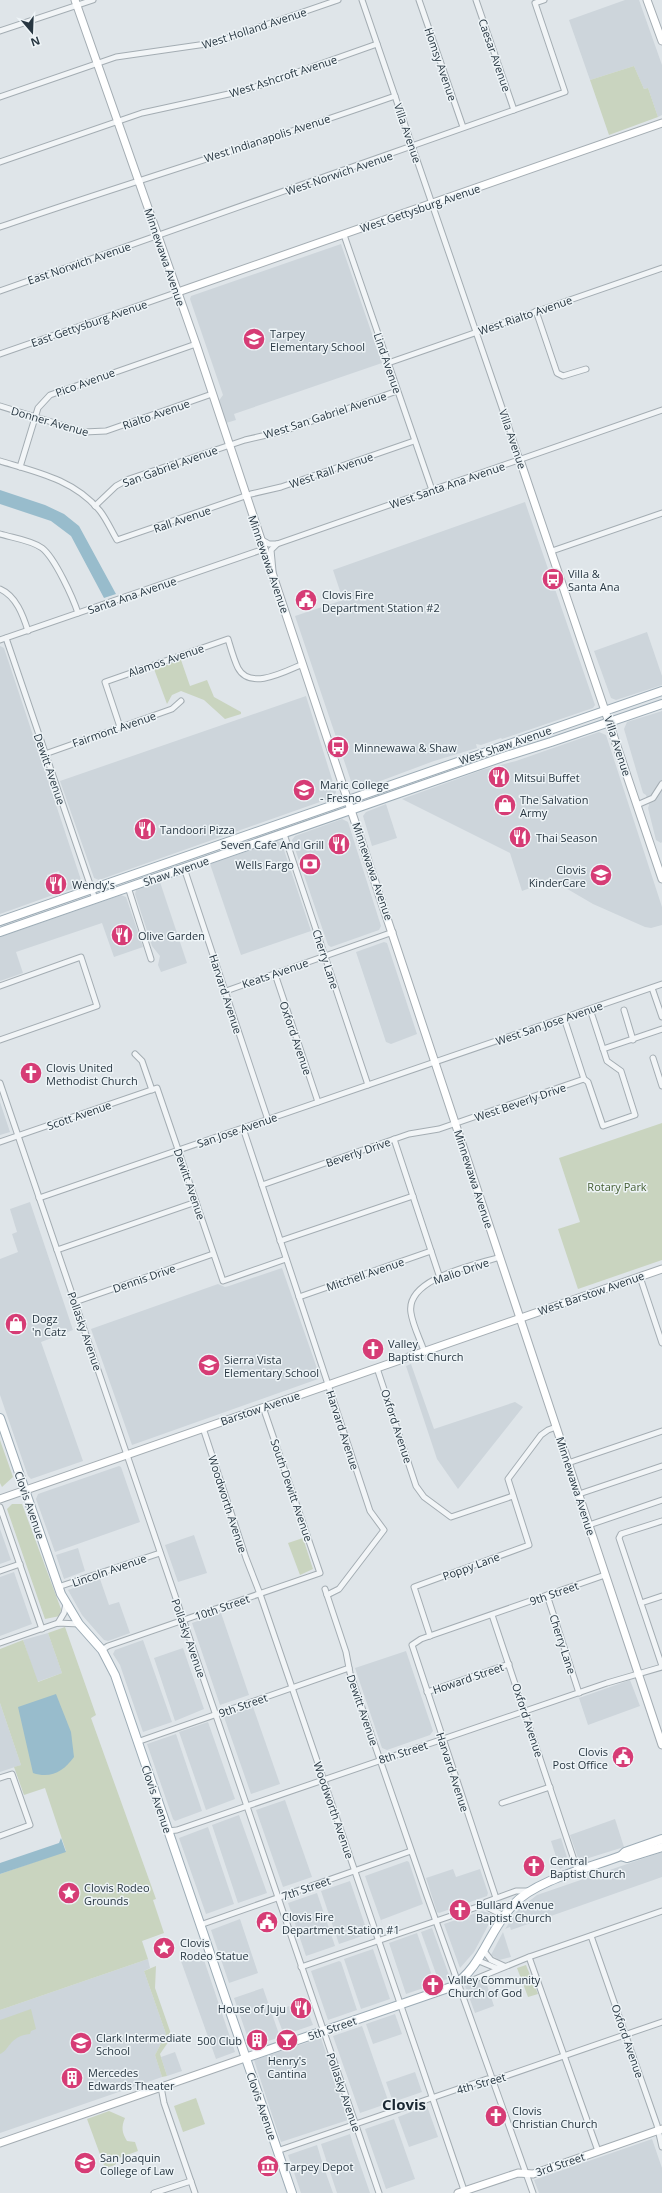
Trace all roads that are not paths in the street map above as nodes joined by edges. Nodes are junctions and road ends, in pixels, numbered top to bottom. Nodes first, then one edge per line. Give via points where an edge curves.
1 (93, 0) edge
2 (338, 0) edge
3 (362, 0) edge
4 (419, 0) edge
5 (476, 0) edge
6 (544, 0) edge
7 (647, 0) edge
8 (76, 2) edge
9 (0, 31) edge
10 (662, 41) edge
11 (377, 44) junction
12 (98, 63) junction
13 (0, 96) edge
14 (395, 96) junction
15 (514, 110) junction
16 (117, 121) junction
17 (662, 123) edge
18 (463, 127) junction
19 (413, 147) junction
20 (0, 162) edge
21 (138, 179) junction
22 (433, 204) junction
23 (0, 227) edge
24 (344, 235) junction
25 (158, 236) junction
26 (662, 268) edge
27 (0, 291) edge
28 (178, 292) junction
29 (536, 311) junction
30 (477, 332) junction
31 (196, 344) junction
32 (0, 354) edge
33 (388, 363) junction
34 (586, 369) dead end
35 (398, 391) junction
36 (212, 394) junction
37 (0, 406) edge
38 (662, 410) edge
39 (35, 417) junction
40 (100, 432) joint
41 (414, 441) junction
42 (229, 445) junction
43 (520, 460) junction
44 (0, 461) edge
45 (20, 467) junction
46 (432, 490) junction
47 (246, 496) junction
48 (95, 506) junction
49 (662, 513) edge
50 (0, 534) edge
51 (261, 540) junction
52 (277, 544) junction
53 (264, 549) junction
54 (552, 551) junction
55 (273, 576) junction
56 (0, 589) edge
57 (78, 614) junction
58 (28, 631) junction
59 (6, 638) junction
60 (0, 640) edge
61 (303, 664) junction
62 (662, 691) edge
63 (181, 701) dead end
64 (662, 704) edge
65 (606, 710) junction
66 (610, 722) junction
67 (120, 727) junction
68 (527, 738) junction
69 (45, 754) junction
70 (478, 755) junction
71 (484, 764) junction
72 (426, 784) junction
73 (662, 784) edge
74 (349, 799) junction
75 (637, 805) junction
76 (352, 810) junction
77 (284, 834) junction
78 (202, 851) junction
79 (178, 860) junction
80 (184, 868) junction
81 (662, 879) edge
82 (128, 887) junction
83 (91, 890) junction
84 (95, 899) junction
85 (0, 921) edge
86 (0, 932) edge
87 (393, 932) junction
88 (325, 956) junction
89 (150, 959) dead end
90 (275, 974) junction
91 (662, 984) edge
92 (0, 986) edge
93 (652, 988) junction
94 (226, 991) junction
95 (590, 1009) junction
96 (624, 1010) dead end
97 (661, 1014) edge
98 (564, 1018) junction
99 (662, 1029) edge
100 (0, 1040) edge
101 (633, 1040) junction
102 (603, 1049) junction
103 (134, 1054) dead end
104 (653, 1058) dead end
105 (436, 1062) junction
106 (660, 1071) edge
107 (584, 1079) junction
108 (0, 1083) edge
109 (368, 1085) junction
110 (662, 1086) edge
111 (154, 1089) junction
112 (318, 1102) junction
113 (268, 1120) junction
114 (456, 1124) junction
115 (243, 1128) junction
116 (18, 1135) junction
117 (394, 1139) junction
118 (0, 1142) edge
119 (178, 1150) junction
120 (262, 1185) junction
121 (413, 1196) junction
122 (39, 1198) junction
123 (196, 1202) junction
124 (280, 1241) junction
125 (57, 1250) junction
126 (431, 1251) junction
127 (213, 1254) junction
128 (500, 1257) junction
129 (286, 1259) junction
130 (662, 1269) edge
131 (640, 1277) junction
132 (440, 1278) junction
133 (299, 1297) junction
134 (75, 1302) junction
135 (520, 1318) junction
136 (662, 1342) edge
137 (424, 1351) junction
138 (377, 1368) junction
139 (328, 1385) junction
140 (263, 1407) junction
141 (0, 1418) edge
142 (556, 1427) junction
143 (203, 1428) junction
144 (662, 1431) edge
145 (127, 1455) junction
146 (568, 1463) junction
147 (662, 1466) edge
148 (25, 1491) junction
149 (579, 1494) junction
150 (513, 1496) junction
151 (0, 1499) edge
152 (662, 1500) edge
153 (0, 1506) edge
154 (662, 1521) edge
155 (589, 1525) junction
156 (160, 1553) junction
157 (20, 1564) junction
158 (0, 1571) edge
159 (320, 1573) joint
160 (606, 1575) junction
161 (58, 1587) junction
162 (325, 1589) dead end
163 (260, 1594) junction
164 (327, 1595) junction
165 (547, 1596) junction
166 (662, 1596) edge
167 (641, 1603) junction
168 (66, 1604) junction
169 (492, 1614) junction
170 (183, 1620) junction
171 (58, 1623) junction
172 (79, 1624) junction
173 (42, 1629) junction
174 (430, 1636) junction
175 (0, 1643) edge
176 (412, 1645) joint
177 (102, 1650) junction
178 (509, 1664) junction
179 (662, 1667) edge
180 (348, 1668) junction
181 (638, 1674) junction
182 (291, 1688) junction
183 (427, 1692) junction
184 (579, 1693) junction
185 (525, 1711) junction
186 (215, 1714) junction
187 (443, 1739) junction
188 (137, 1742) junction
189 (662, 1745) edge
190 (380, 1759) junction
191 (0, 1778) edge
192 (323, 1779) junction
193 (550, 1787) junction
194 (502, 1803) dead end
195 (246, 1806) junction
196 (168, 1831) junction
197 (0, 1836) edge
198 (662, 1839) edge
199 (662, 1847) edge
200 (411, 1851) junction
201 (621, 1856) junction
202 (355, 1871) junction
203 (578, 1872) junction
204 (528, 1891) junction
205 (278, 1898) junction
206 (496, 1898) junction
207 (483, 1905) junction
208 (662, 1911) edge
209 (504, 1916) junction
210 (436, 1921) junction
211 (200, 1925) junction
212 (591, 1936) junction
213 (379, 1940) junction
214 (484, 1952) junction
215 (529, 1957) junction
216 (479, 1961) junction
217 (301, 1967) junction
218 (505, 1967) junction
219 (458, 1982) junction
220 (401, 2005) junction
221 (662, 2022) edge
222 (323, 2031) junction
223 (625, 2035) junction
224 (564, 2056) junction
225 (245, 2058) junction
226 (492, 2079) junction
227 (161, 2087) junction
228 (432, 2098) junction
229 (355, 2124) junction
230 (660, 2130) edge
231 (0, 2143) edge
232 (662, 2147) edge
233 (277, 2151) junction
234 (598, 2151) junction
235 (526, 2174) junction
236 (191, 2180) junction
237 (463, 2192) edge
238 (154, 2193) edge
239 (196, 2193) edge
240 (292, 2193) edge
241 (379, 2193) edge
242 (533, 2193) edge

1 - 8 street
2 - 12 street, West Holland Avenue via 213,43 116,57
3 - 11 street, Villa Avenue
4 - 18 street, Homsy Avenue
5 - 15 street, Caesar Avenue
6 - 15 street, West Norwich Avenue via 535,3 565,92
7 - 10 main road
8 - 9 street
8 - 12 main road, Minnewawa Avenue
11 - 14 street, Villa Avenue
11 - 16 street, West Ashcroft Avenue via 247,90
12 - 13 street, West Holland Avenue
12 - 16 main road, Minnewawa Avenue
14 - 19 street, Villa Avenue
14 - 21 street, West Indianapolis Avenue via 270,139
15 - 18 street, West Norwich Avenue
16 - 20 street, West Ashcroft Avenue
16 - 21 main road, Minnewawa Avenue
17 - 22 main road, West Gettysburg Avenue
18 - 19 street, West Norwich Avenue
19 - 22 street, Villa Avenue
19 - 25 street, West Norwich Avenue
21 - 23 street, West Indianapolis Avenue
21 - 25 main road, Minnewawa Avenue
22 - 24 main road, West Gettysburg Avenue
22 - 30 street, Villa Avenue
24 - 28 main road, West Gettysburg Avenue
24 - 33 street, Lind Avenue
25 - 27 street, East Norwich Avenue
25 - 28 main road, Minnewawa Avenue
26 - 29 street, West Rialto Avenue
28 - 31 main road, Minnewawa Avenue
28 - 32 street, East Gettysburg Avenue
29 - 30 street, West Rialto Avenue
29 - 34 street via 557,373 563,376
30 - 33 street, West Rialto Avenue
30 - 43 street, Villa Avenue
31 - 36 main road, Minnewawa Avenue
31 - 39 street, Pico Avenue via 55,392 41,404
33 - 35 street, Lind Avenue
35 - 41 street, Lind Avenue
35 - 42 street, West San Gabriel Avenue via 284,431
36 - 40 street, Rialto Avenue
36 - 42 main road, Minnewawa Avenue
37 - 39 street, Donner Avenue
38 - 43 street, West Santa Ana Avenue
39 - 40 street, Donner Avenue via 84,432
39 - 45 street, Pico Avenue
41 - 46 street, Lind Avenue
41 - 47 street, West Rall Avenue via 282,487
42 - 47 main road, Minnewawa Avenue
42 - 48 street, San Gabriel Avenue via 123,482
43 - 46 street, West Santa Ana Avenue
43 - 54 main road, Villa Avenue
44 - 45 street
45 - 48 street via 63,481
46 - 52 street, West Santa Ana Avenue
47 - 48 street, Rall Avenue via 117,540
47 - 51 main road, Minnewawa Avenue
49 - 54 street
50 - 57 street via 36,545 45,551
51 - 52 street
51 - 53 main road, Minnewawa Avenue
52 - 55 street via 271,550
53 - 55 main road, Minnewawa Avenue
53 - 57 street, Santa Ana Avenue
54 - 65 main road, Villa Avenue
55 - 61 main road, Minnewawa Avenue
56 - 58 street via 14,601
57 - 58 street, Santa Ana Avenue
58 - 59 street, Santa Ana Avenue
59 - 60 street, Santa Ana Avenue
59 - 69 street, Dewitt Avenue
61 - 67 street, Alamos Avenue via 254,680 245,677 238,668 228,639 105,682
61 - 74 main road, Minnewawa Avenue
62 - 65 main road, West Shaw Avenue
63 - 67 street, Fairmont Avenue via 172,709
64 - 66 main road, West Shaw Avenue
65 - 66 main road, Villa Avenue
65 - 68 main road, West Shaw Avenue
66 - 71 main road, West Shaw Avenue
66 - 75 main road, Villa Avenue
67 - 69 street, Fairmont Avenue
68 - 70 main road, West Shaw Avenue
68 - 71 main road via 522,745 486,757
69 - 83 street, Dewitt Avenue
70 - 72 main road via 474,762 431,777
70 - 74 main road, West Shaw Avenue
71 - 72 main road, West Shaw Avenue
72 - 76 main road, West Shaw Avenue
73 - 75 street via 653,798
74 - 76 main road, Minnewawa Avenue
74 - 78 main road, Shaw Avenue
75 - 81 main road, Villa Avenue
76 - 77 main road, Shaw Avenue
76 - 87 main road, Minnewawa Avenue
77 - 80 main road, Shaw Avenue
77 - 88 street, Cherry Lane
78 - 79 main road, Shaw Avenue
78 - 80 main road via 200,857 185,863
79 - 82 main road via 175,866
79 - 83 main road, Shaw Avenue
80 - 82 main road, Shaw Avenue
80 - 94 street, Harvard Avenue
82 - 84 main road, Shaw Avenue
82 - 89 street
83 - 84 street, Dewitt Avenue
83 - 85 main road, Shaw Avenue
84 - 86 main road, Shaw Avenue
87 - 88 street, Keats Avenue
87 - 105 main road, Minnewawa Avenue
88 - 90 street, Keats Avenue
88 - 109 street, Cherry Lane
90 - 94 street, Keats Avenue
90 - 112 street, Oxford Avenue
91 - 93 street, West San Jose Avenue
92 - 100 street via 81,958 98,1006
93 - 95 street, West San Jose Avenue
93 - 97 street
94 - 113 street, Harvard Avenue
95 - 98 street, West San Jose Avenue
95 - 102 street
96 - 101 street
98 - 105 street, West San Jose Avenue
98 - 107 street
99 - 101 street
101 - 102 street
102 - 107 street via 609,1064 621,1071 635,1115 603,1126 588,1082
103 - 111 street, Dewitt Avenue via 142,1061
104 - 106 street
105 - 109 street, San Jose Avenue
105 - 114 main road, Minnewawa Avenue
106 - 110 street
107 - 114 street, West Beverly Drive
108 - 116 street, Pollasky Avenue
109 - 112 street, San Jose Avenue
111 - 116 street, Scott Avenue
111 - 119 street, Dewitt Avenue
112 - 113 street, San Jose Avenue
113 - 115 street, San Jose Avenue
114 - 117 street, Beverly Drive
114 - 128 main road, Minnewawa Avenue
115 - 119 street, San Jose Avenue
115 - 120 street, Harvard Avenue
116 - 118 street, Scott Avenue
116 - 122 street, Pollasky Avenue
117 - 120 street, Beverly Drive
117 - 121 street
119 - 122 street, San Jose Avenue
119 - 123 street, Dewitt Avenue
120 - 124 street, Harvard Avenue
121 - 124 street
121 - 126 street
122 - 125 street, Pollasky Avenue
123 - 125 street
123 - 127 street, Dewitt Avenue
124 - 129 street, Harvard Avenue
125 - 134 street, Pollasky Avenue
126 - 132 street
126 - 133 street, Mitchell Avenue
127 - 129 street, Dewitt Avenue via 223,1281
127 - 134 street, Dennis Drive
128 - 132 street, Malio Drive
128 - 135 main road, Minnewawa Avenue
129 - 133 street, Harvard Avenue
130 - 131 main road, West Barstow Avenue
131 - 135 main road, West Barstow Avenue
131 - 136 street
132 - 137 street, Malio Drive via 420,1288 412,1304 411,1313
133 - 139 street, Harvard Avenue
134 - 145 street, Pollasky Avenue
135 - 137 main road, Barstow Avenue
135 - 142 main road, Minnewawa Avenue
137 - 138 main road, Barstow Avenue
138 - 139 main road, Barstow Avenue
138 - 150 street, Oxford Avenue via 416,1486 424,1497 451,1517
139 - 140 main road, Barstow Avenue
139 - 164 street, Harvard Avenue via 370,1511 384,1530 339,1589
140 - 143 main road, Barstow Avenue
140 - 159 street, South Dewitt Avenue
141 - 148 main road, Clovis Avenue
142 - 146 main road, Minnewawa Avenue
142 - 150 street via 541,1435 510,1474 508,1479
143 - 145 main road, Barstow Avenue
143 - 163 street, Woodworth Avenue
144 - 146 street
145 - 148 main road, Barstow Avenue
145 - 156 street, Pollasky Avenue
146 - 149 main road, Minnewawa Avenue
147 - 149 street
148 - 151 main road, Barstow Avenue
148 - 161 main road, Clovis Avenue
149 - 155 main road, Minnewawa Avenue
150 - 174 street, Poppy Lane via 529,1545 414,1587
152 - 155 street
153 - 157 street
154 - 167 street via 621,1534 619,1538
155 - 160 main road, Minnewawa Avenue
156 - 161 street, Lincoln Avenue
156 - 170 street, Pollasky Avenue
157 - 158 street
157 - 173 street
159 - 163 street, 10th Street
160 - 165 street, 9th Street
160 - 181 main road, Minnewawa Avenue
161 - 168 main road, Clovis Avenue
162 - 164 street, Dewitt Avenue
163 - 170 street, 10th Street
163 - 182 street, Woodworth Avenue
164 - 180 street, Dewitt Avenue via 346,1652
165 - 169 street, 9th Street
165 - 184 street, Cherry Lane
166 - 167 street
167 - 179 street
168 - 171 street
168 - 172 main road, Clovis Avenue
169 - 174 street, 9th Street
169 - 178 street, Oxford Avenue
170 - 177 street, 10th Street
170 - 186 street, Pollasky Avenue
171 - 172 street
171 - 173 street
172 - 177 main road, Clovis Avenue
173 - 175 street
174 - 176 street, 9th Street
176 - 183 street, Harvard Avenue
177 - 188 main road, Clovis Avenue via 115,1675
178 - 183 street, Howard Street
178 - 185 street, Oxford Avenue
179 - 181 street, 8th Street
180 - 182 street, 9th Street
180 - 190 street, Dewitt Avenue
181 - 184 street, 8th Street
181 - 189 main road, Minnewawa Avenue
182 - 186 street, 9th Street
182 - 192 street, Woodworth Avenue
183 - 187 street, Harvard Avenue
184 - 185 street, 8th Street
185 - 187 street, 8th Street
185 - 193 street, Oxford Avenue
186 - 188 street, 9th Street
186 - 195 street, Pollasky Avenue
187 - 190 street, 8th Street
187 - 206 street, Harvard Avenue
188 - 196 main road, Clovis Avenue
190 - 192 street, 8th Street
190 - 200 street, Dewitt Avenue
191 - 197 street via 12,1774 30,1825
192 - 195 street, 8th Street
192 - 202 street, Woodworth Avenue
193 - 194 street
193 - 203 street, Oxford Avenue
195 - 196 street, 8th Street
195 - 205 street, Pollasky Avenue
196 - 211 main road, Clovis Avenue
198 - 201 main road
199 - 201 main road via 627,1858
200 - 202 street, 7th Street
200 - 210 street, Dewitt Avenue
201 - 203 main road
202 - 205 street, 7th Street
202 - 213 street, Woodworth Avenue
203 - 204 main road
204 - 206 street via 516,1891
204 - 209 main road
205 - 211 street, 7th Street
205 - 217 street, Pollasky Avenue
206 - 207 street
207 - 209 street
207 - 210 street
208 - 212 street, 5th Street
209 - 214 main road
210 - 213 street
210 - 219 street
211 - 225 main road, Clovis Avenue
212 - 215 street, 5th Street
212 - 223 street, Oxford Avenue
213 - 217 street
213 - 220 street, Woodworth Avenue
214 - 216 main road
214 - 218 street via 491,1960
215 - 218 street, 5th Street
215 - 224 street
216 - 218 street via 496,1968
216 - 219 main road
217 - 222 street, Pollasky Avenue
218 - 219 street, 5th Street via 473,1980
219 - 220 main road, 5th Street via 444,1990
219 - 226 street
220 - 222 main road, 5th Street
220 - 228 street, Woodworth Avenue
221 - 223 street, 4th Street
222 - 225 main road, 5th Street
222 - 229 street, Pollasky Avenue
223 - 224 street, 4th Street
223 - 230 street, Oxford Avenue
224 - 226 street, 4th Street
224 - 234 street
225 - 227 main road, 5th Street
225 - 233 main road, Clovis Avenue
226 - 228 street, 4th Street
226 - 235 street
227 - 231 main road, 5th Street
227 - 236 street
228 - 229 street, 4th Street
228 - 237 street, Woodworth Avenue
229 - 233 street, 4th Street
229 - 241 street, Pollasky Avenue
230 - 232 street, Oxford Avenue
230 - 234 main road, 3rd Street
233 - 240 main road, Clovis Avenue
234 - 235 main road, 3rd Street via 533,2174
235 - 237 main road, 3rd Street via 518,2173
235 - 242 street
236 - 238 street
236 - 239 street

